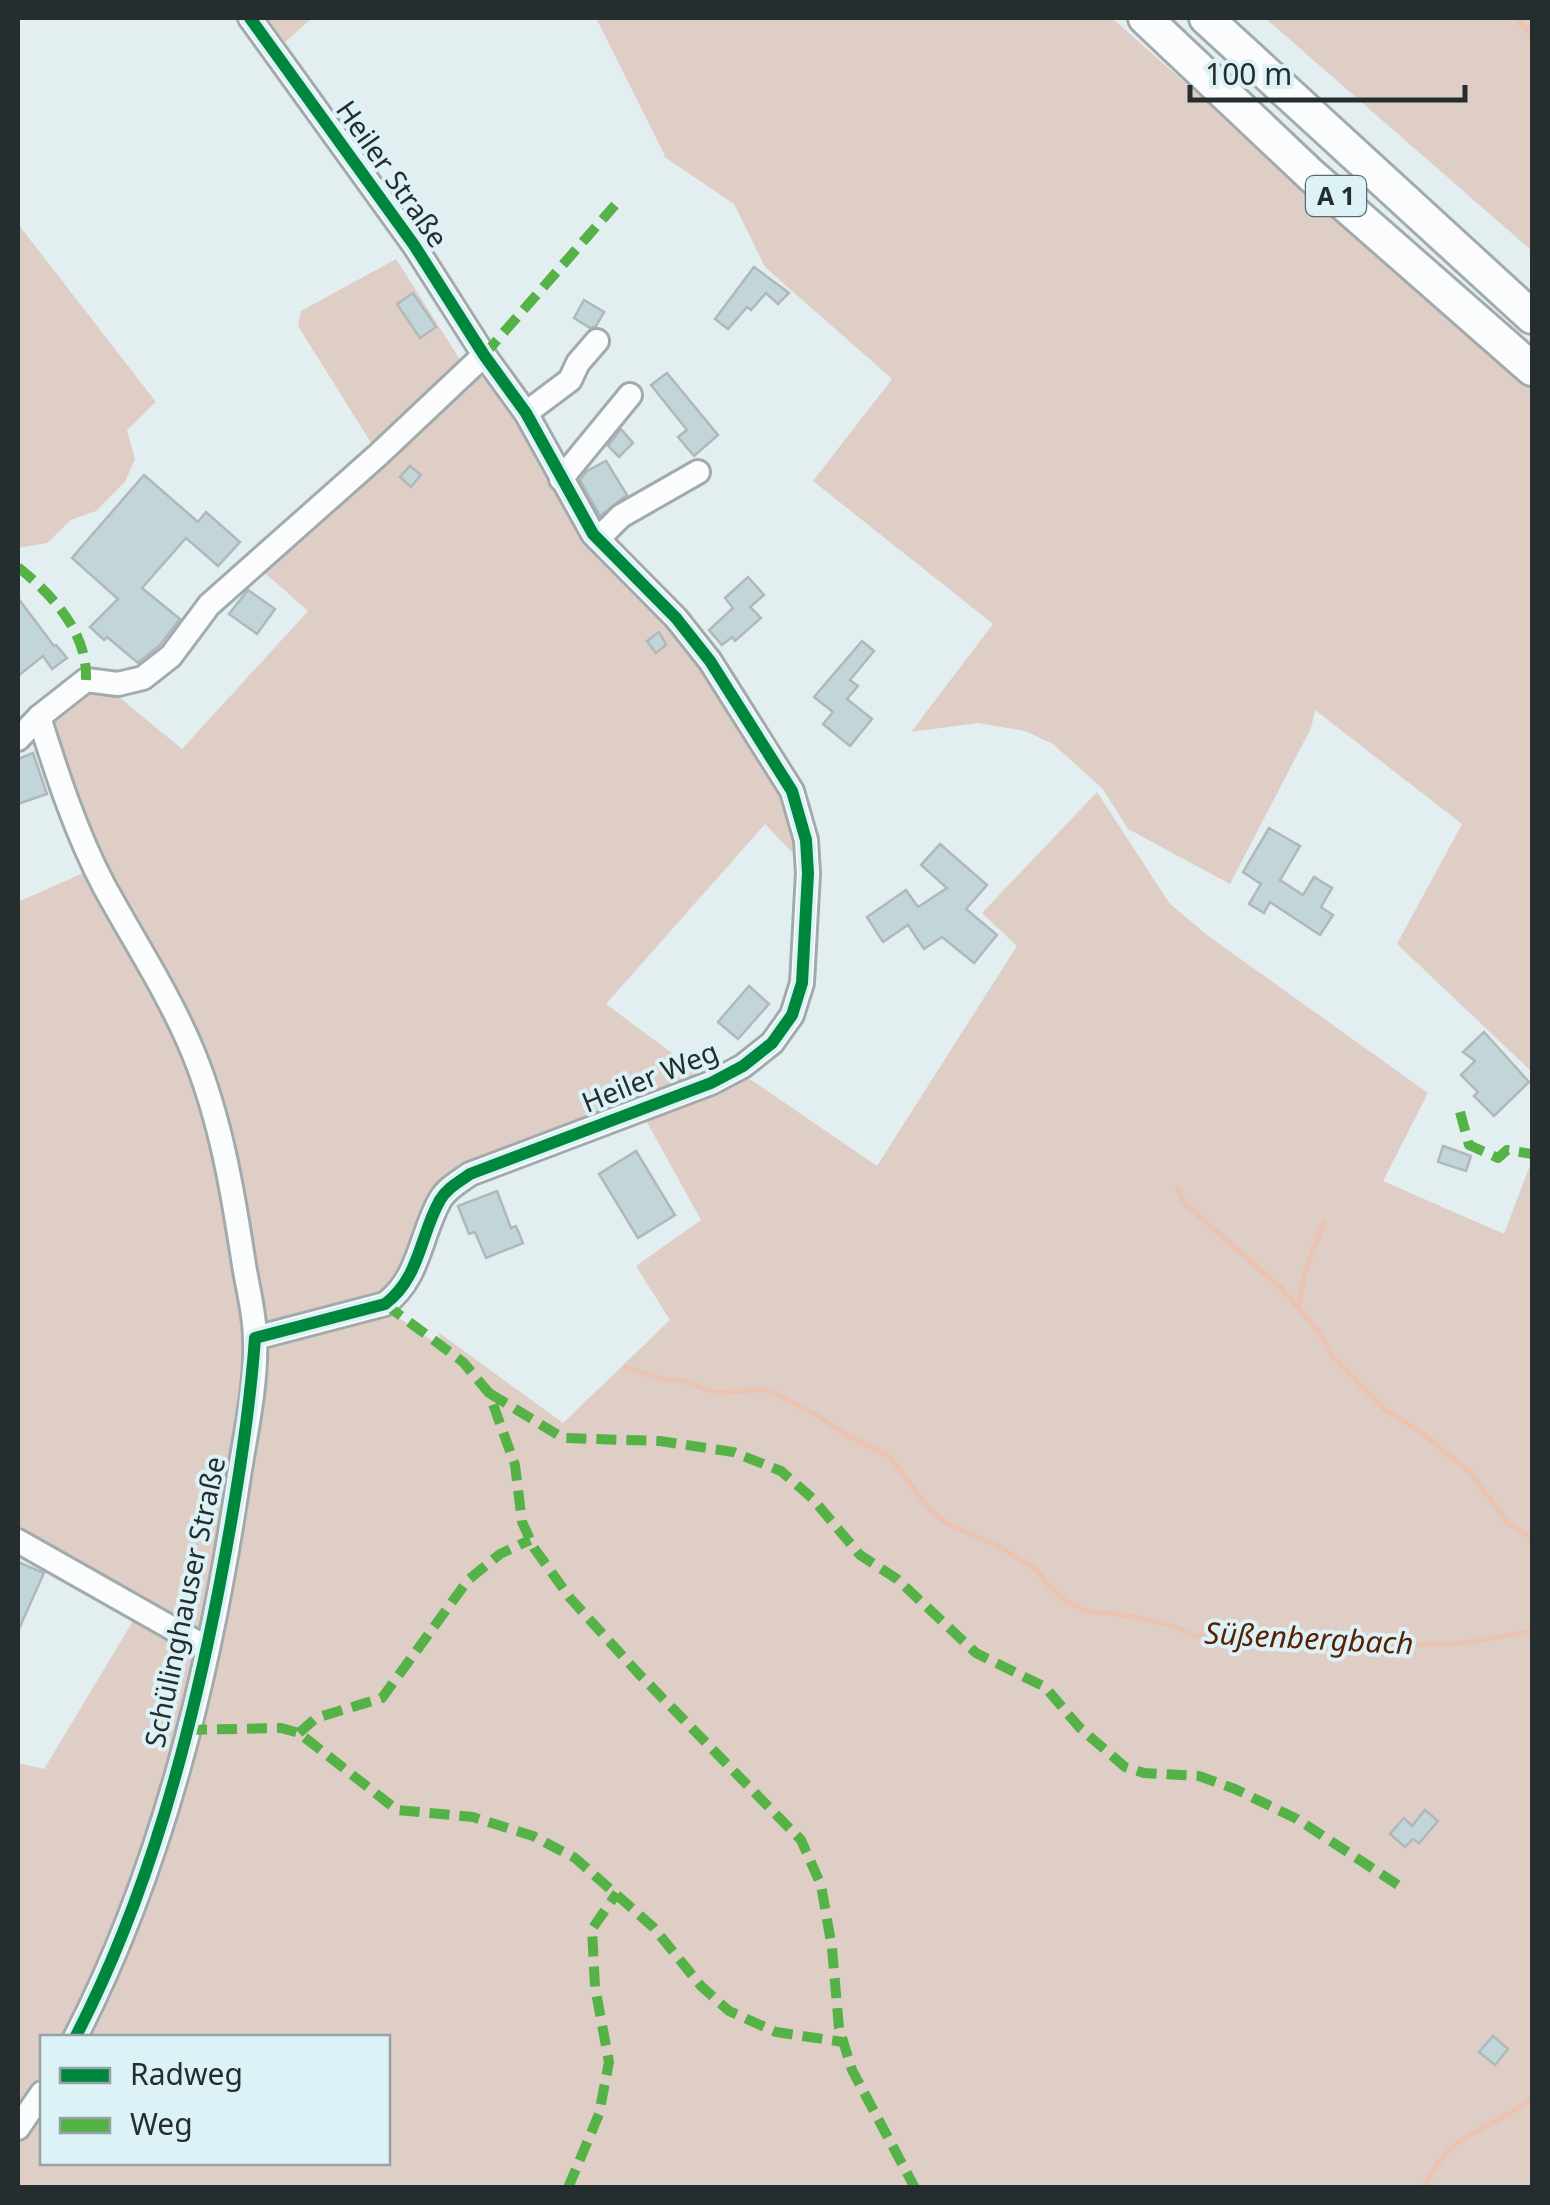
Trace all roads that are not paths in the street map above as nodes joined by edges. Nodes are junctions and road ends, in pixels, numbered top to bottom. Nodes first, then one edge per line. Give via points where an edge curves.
1 (250, 18) edge
2 (1144, 18) edge
3 (1206, 18) edge
4 (1532, 317) edge
5 (597, 341) dead end
6 (486, 359) junction
7 (1532, 369) edge
8 (630, 395) dead end
9 (526, 413) junction
10 (698, 472) dead end
11 (561, 479) junction
12 (598, 539) junction
13 (39, 717) junction
14 (18, 740) edge
15 (256, 1338) junction
16 (18, 1541) edge
17 (207, 1648) junction
18 (75, 2035) edge
19 (40, 2096) edge
20 (18, 2128) edge

1 - 6 street, Heiler Straße via 414,245
2 - 7 highway, A 1
3 - 4 highway, A 1
5 - 9 street via 570,380
6 - 9 street, Heiler Weg
6 - 13 street via 210,605 171,656 143,678 118,684 86,680
8 - 11 street
9 - 11 street, Heiler Weg
10 - 12 street via 621,516
11 - 12 street, Heiler Weg
12 - 15 street, Heiler Weg via 710,661 792,792 808,873 802,983 792,1015 761,1052 711,1083 470,1174 439,1202 408,1280 385,1304
13 - 14 street
13 - 15 street, Schülinghauser Straße via 102,882 194,1054 230,1172
15 - 17 street, Schülinghauser Straße via 234,1512
16 - 17 street, Schülinghauser Straße
17 - 18 street, Schülinghauser Straße via 146,1874
19 - 20 street

